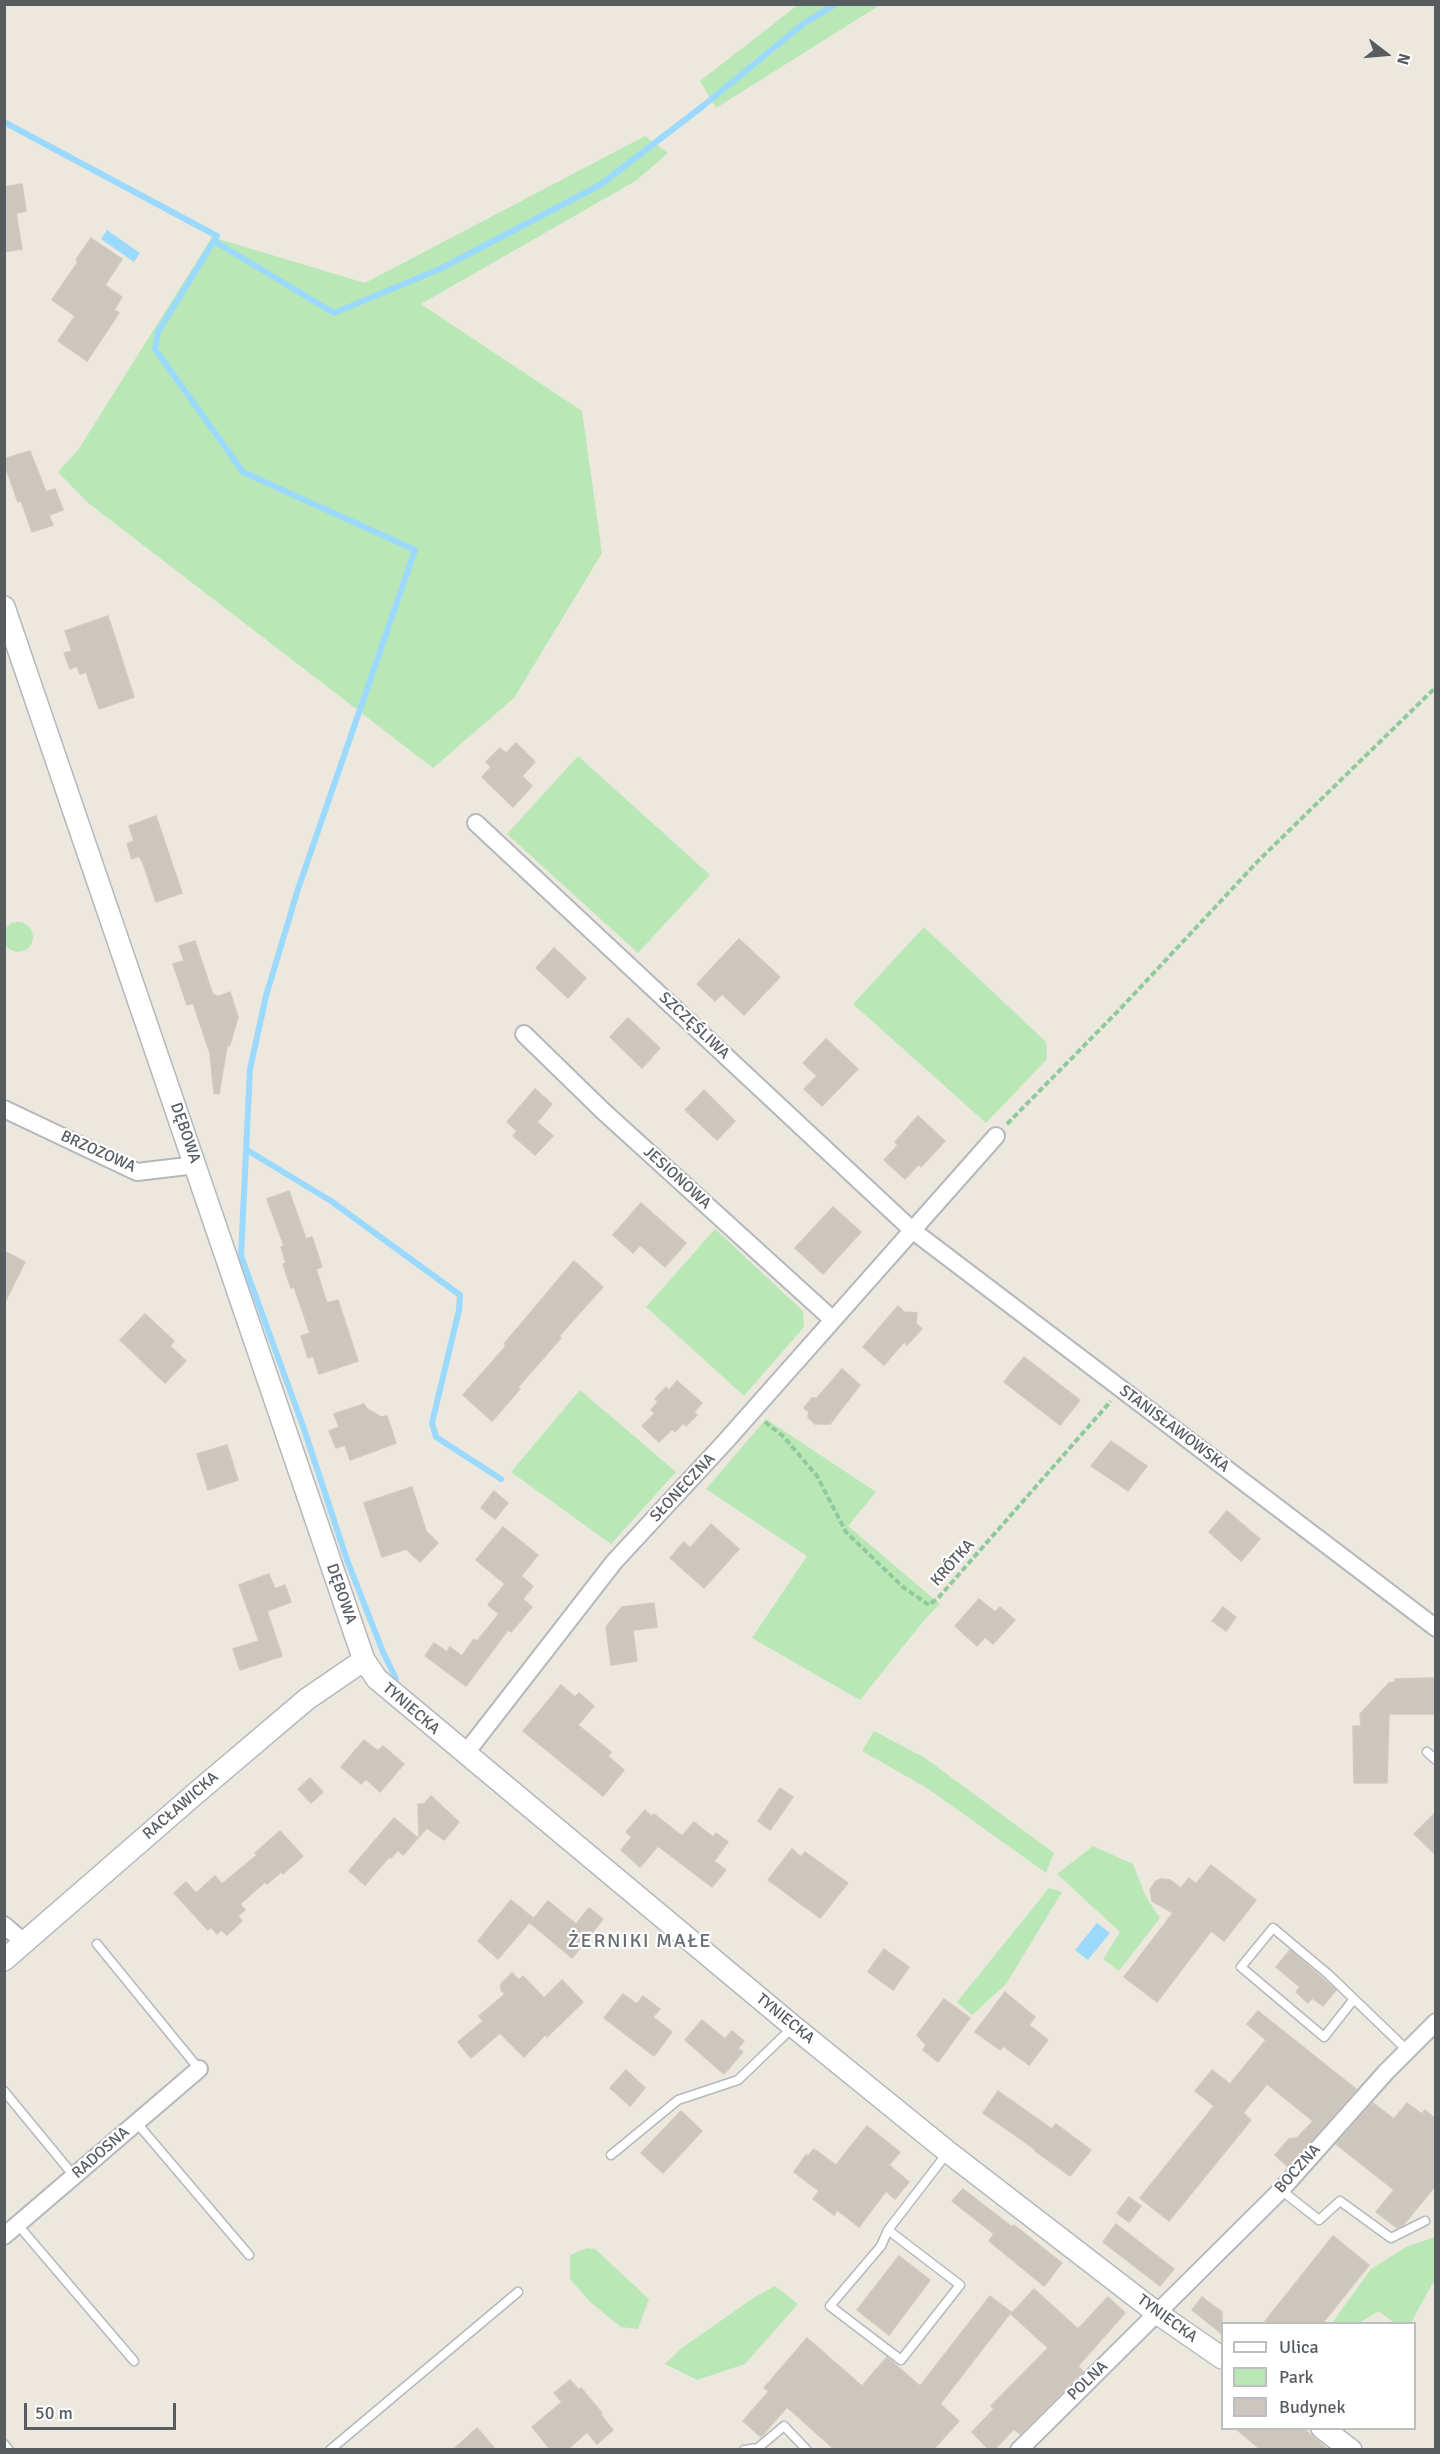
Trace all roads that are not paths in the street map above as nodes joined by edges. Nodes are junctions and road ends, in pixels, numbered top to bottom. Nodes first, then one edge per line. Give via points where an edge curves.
1 (4, 607) edge
2 (476, 823) dead end
3 (524, 1034) dead end
4 (5, 1110) edge
5 (996, 1136) road end
6 (196, 1165) junction
7 (912, 1230) junction
8 (832, 1319) junction
9 (1436, 1629) edge
10 (364, 1660) junction
11 (1427, 1752) dead end
12 (465, 1754) junction
13 (1436, 1761) edge
14 (4, 1926) edge
15 (25, 1943) junction
16 (98, 1944) dead end
17 (4, 1960) edge
18 (1354, 1999) junction
19 (1436, 2022) edge
20 (794, 2027) junction
21 (1407, 2050) junction
22 (199, 2069) joint
23 (4, 2091) edge
24 (136, 2122) junction
25 (948, 2152) junction
26 (611, 2155) dead end
27 (74, 2176) junction
28 (1281, 2190) junction
29 (1425, 2221) dead end
30 (18, 2225) junction
31 (888, 2230) junction
32 (4, 2236) edge
33 (249, 2255) dead end
34 (518, 2292) dead end
35 (1158, 2313) junction
36 (1221, 2357) edge
37 (134, 2361) dead end
38 (1325, 2430) edge
39 (4, 2444) edge
40 (9, 2450) edge
41 (330, 2450) edge
42 (744, 2450) edge
43 (807, 2450) edge
44 (1019, 2450) edge
45 (1351, 2450) edge

1 - 6 street, DĘBOWA
2 - 7 street, SZCZĘŚLIWA
3 - 8 street, JESIONOWA
4 - 6 street, BRZOZOWA via 137,1172
5 - 7 street, SŁONECZNA
6 - 10 street, DĘBOWA
7 - 8 street, SŁONECZNA
7 - 9 street, STANISŁAWOWSKA
8 - 12 street, SŁONECZNA via 614,1562
10 - 12 street, TYNIECKA via 389,1691
10 - 15 street, RACŁAWICKA via 307,1699
11 - 13 lane
12 - 20 street, TYNIECKA
14 - 15 street
15 - 17 street, RACŁAWICKA
16 - 22 lane
18 - 18 lane via 1273,1928 1241,1967 1324,2037
18 - 21 lane
19 - 21 street, BOCZNA
20 - 25 street, TYNIECKA
20 - 26 lane via 738,2080 678,2100
21 - 28 street, BOCZNA
22 - 24 street, RADOSNA
23 - 27 lane
24 - 27 street, RADOSNA
24 - 33 lane
25 - 31 lane
25 - 35 street, TYNIECKA
27 - 30 street, RADOSNA
28 - 29 lane via 1318,2220 1340,2201 1390,2238
28 - 35 street, BOCZNA
30 - 32 street, RADOSNA
30 - 37 lane
31 - 31 lane via 882,2246 830,2306 901,2360 960,2285
34 - 41 lane
35 - 36 street, TYNIECKA
35 - 44 street, POLNA
38 - 45 street
39 - 40 lane
42 - 43 lane via 758,2448 784,2426

